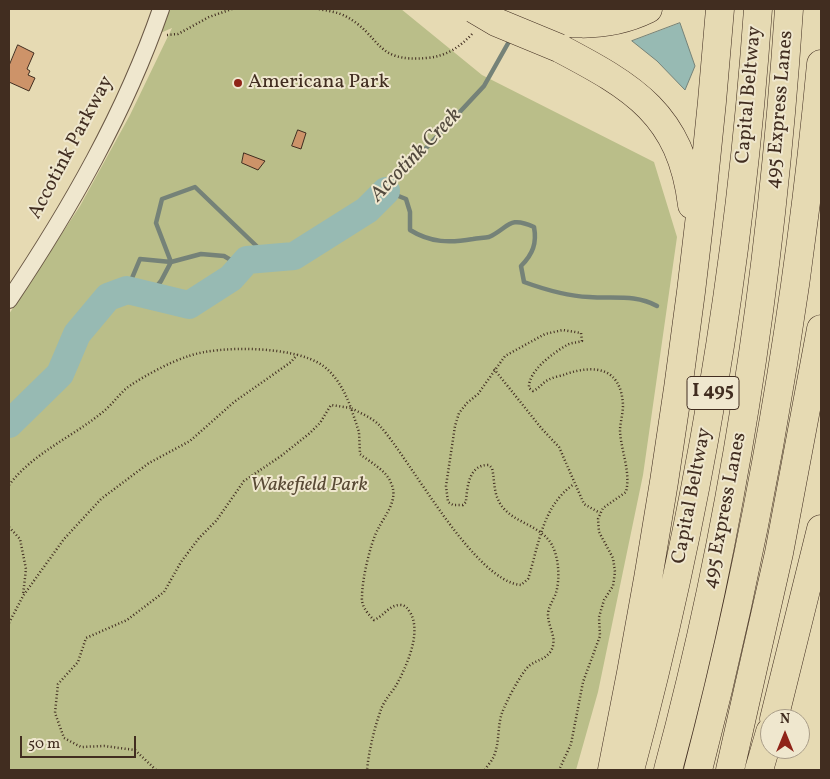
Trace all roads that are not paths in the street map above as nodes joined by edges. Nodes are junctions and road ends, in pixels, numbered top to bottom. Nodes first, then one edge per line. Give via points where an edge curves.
1 (161, 9) edge
2 (516, 9) edge
3 (648, 9) edge
4 (720, 9) edge
5 (758, 9) edge
6 (789, 9) edge
7 (476, 18) edge
8 (821, 64) edge
9 (9, 300) edge
10 (821, 329) edge
11 (685, 333) junction
12 (821, 529) edge
13 (776, 709) edge
14 (612, 770) edge
15 (630, 770) edge
16 (668, 770) edge
17 (698, 770) edge
18 (730, 770) edge

1 - 9 street, Accotink Parkway via 124,102 78,190
2 - 3 highway via 541,18 590,24 610,22
4 - 11 highway
5 - 15 highway, Capital Beltway / I 495 via 745,157 719,354 687,529
6 - 16 highway, 495 Express Lanes / I 495 via 769,240 747,398 717,562
7 - 11 highway, bridge via 496,22 559,48 601,70 642,98 664,125 687,174 694,224
8 - 17 highway, 495 Express Lanes via 803,221 771,431 728,645
10 - 18 highway via 779,553
11 - 14 highway via 655,538
12 - 13 highway

